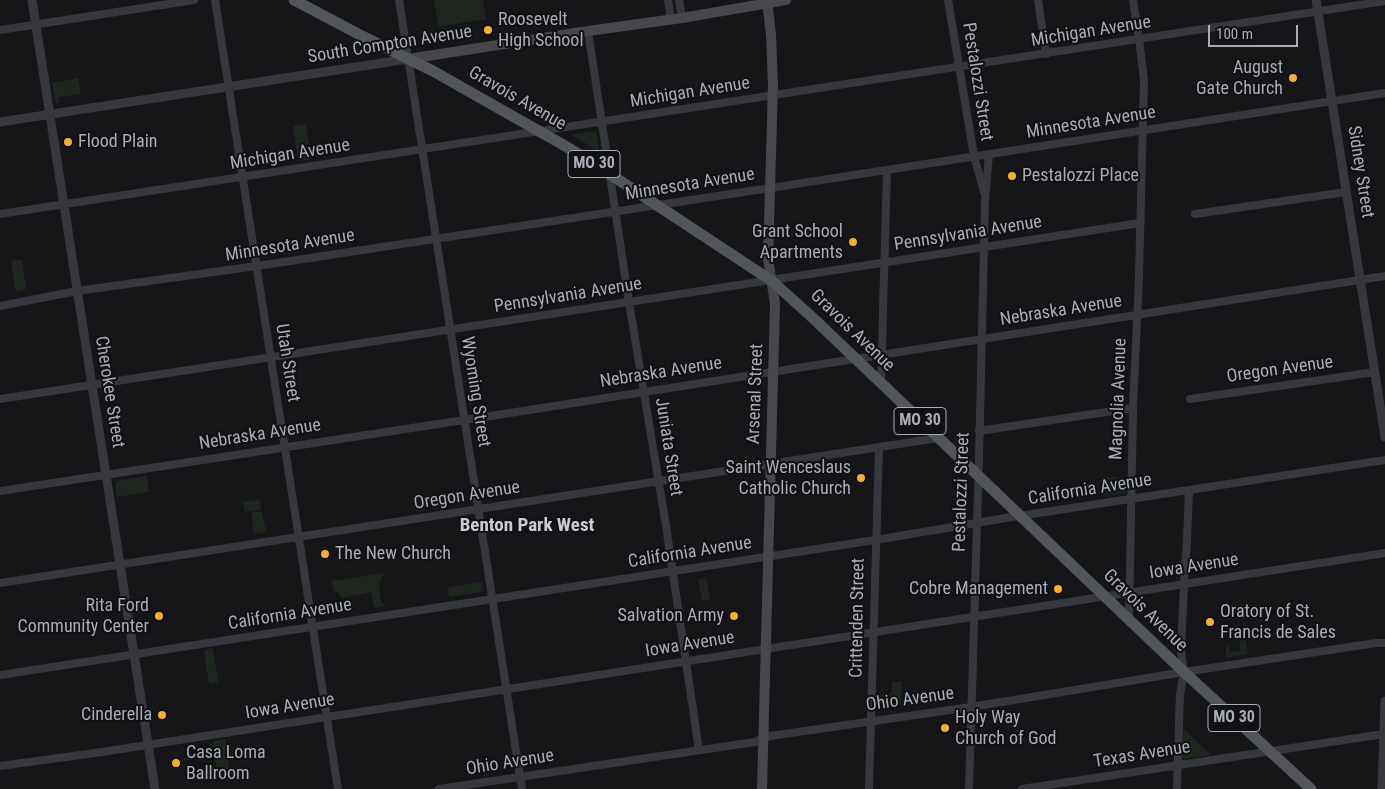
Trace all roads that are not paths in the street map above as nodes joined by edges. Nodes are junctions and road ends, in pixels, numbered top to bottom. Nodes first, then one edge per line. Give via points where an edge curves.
1 (32, 0) edge
2 (194, 0) edge
3 (215, 0) edge
4 (294, 0) edge
5 (399, 0) edge
6 (668, 0) edge
7 (680, 0) edge
8 (786, 0) edge
9 (948, 0) edge
10 (1038, 0) edge
11 (1133, 0) edge
12 (1316, 0) edge
13 (767, 2) edge
14 (1385, 2) edge
15 (1318, 12) junction
16 (682, 18) junction
17 (671, 19) junction
18 (36, 25) junction
19 (0, 30) edge
20 (588, 31) junction
21 (1140, 39) junction
22 (1046, 54) junction
23 (408, 59) junction
24 (959, 67) junction
25 (228, 87) junction
26 (1385, 93) edge
27 (773, 96) junction
28 (1332, 101) junction
29 (50, 115) junction
30 (0, 122) edge
31 (602, 122) junction
32 (1142, 131) junction
33 (540, 132) junction
34 (422, 150) junction
35 (989, 154) junction
36 (974, 156) junction
37 (887, 170) junction
38 (610, 174) junction
39 (243, 177) junction
40 (770, 188) junction
41 (1346, 192) junction
42 (985, 197) junction
43 (64, 205) junction
44 (657, 205) junction
45 (616, 212) junction
46 (0, 214) edge
47 (1195, 214) dead end
48 (1140, 223) junction
49 (436, 239) junction
50 (984, 247) junction
51 (884, 263) junction
52 (256, 266) junction
53 (1385, 276) edge
54 (1360, 280) junction
55 (772, 281) junction
56 (77, 292) junction
57 (629, 302) junction
58 (0, 306) edge
59 (1138, 314) junction
60 (450, 329) junction
61 (982, 339) junction
62 (881, 354) junction
63 (271, 357) junction
64 (856, 359) junction
65 (773, 371) junction
66 (1375, 372) junction
67 (881, 383) junction
68 (92, 385) junction
69 (644, 391) junction
70 (0, 399) edge
71 (1190, 399) dead end
72 (1133, 408) junction
73 (465, 419) junction
74 (979, 431) junction
75 (1385, 437) edge
76 (938, 438) junction
77 (285, 447) junction
78 (879, 447) junction
79 (1385, 460) edge
80 (770, 464) junction
81 (106, 474) junction
82 (978, 476) junction
83 (658, 481) junction
84 (1189, 490) junction
85 (0, 491) edge
86 (1131, 499) junction
87 (478, 509) junction
88 (1020, 516) junction
89 (977, 523) junction
90 (299, 537) junction
91 (875, 540) junction
92 (1385, 553) edge
93 (768, 556) junction
94 (120, 564) junction
95 (673, 571) junction
96 (0, 583) edge
97 (1184, 584) junction
98 (1130, 593) junction
99 (1104, 596) junction
100 (492, 599) junction
101 (974, 617) junction
102 (1129, 620) junction
103 (313, 627) junction
104 (873, 632) junction
105 (1385, 643) edge
106 (766, 648) junction
107 (134, 654) junction
108 (686, 661) junction
109 (1184, 672) junction
110 (0, 675) edge
111 (506, 689) junction
112 (1385, 701) edge
113 (971, 707) junction
114 (327, 717) junction
115 (871, 721) junction
116 (1385, 735) edge
117 (763, 739) junction
118 (148, 744) junction
119 (700, 750) junction
120 (1270, 752) junction
121 (1178, 765) junction
122 (0, 766) edge
123 (520, 776) junction
124 (155, 789) edge
125 (338, 789) edge
126 (439, 789) edge
127 (522, 789) edge
128 (762, 789) edge
129 (869, 789) edge
130 (969, 789) edge
131 (1022, 789) edge
132 (1177, 789) edge
133 (1311, 789) edge
134 (1382, 789) edge

1 - 18 street, Cherokee Street
2 - 18 street
3 - 25 street, Utah Street
4 - 23 main road, Gravois Avenue / MO 30
5 - 23 street, Wyoming Street
6 - 17 street
7 - 16 street
8 - 13 main road, South Compton Avenue
9 - 24 street, Pestalozzi Street
10 - 22 street
11 - 21 street, Magnolia Avenue
12 - 15 street, Sidney Street
13 - 16 main road, South Compton Avenue
13 - 27 main road, Arsenal Street
14 - 15 street, Michigan Avenue
15 - 21 street, Michigan Avenue
15 - 28 street, Sidney Street
16 - 17 main road, South Compton Avenue
17 - 20 main road, South Compton Avenue
18 - 19 street
18 - 29 street, Cherokee Street
20 - 23 main road, South Compton Avenue
20 - 31 street, Juniata Street
21 - 22 street, Michigan Avenue
21 - 32 street, Magnolia Avenue via 1144,80
22 - 24 street, Michigan Avenue
23 - 25 street, South Compton Avenue
23 - 33 main road, Gravois Avenue / MO 30
23 - 34 street, Wyoming Street
24 - 27 street, Michigan Avenue
24 - 36 street, Pestalozzi Street
25 - 29 street, South Compton Avenue
25 - 39 street, Utah Street
26 - 28 street, Minnesota Avenue
27 - 31 street, Michigan Avenue
27 - 40 main road, Arsenal Street
28 - 32 street, Minnesota Avenue
28 - 41 street, Sidney Street
29 - 30 street, South Compton Avenue
29 - 43 street, Cherokee Street
31 - 33 street, Michigan Avenue
31 - 38 street, Juniata Street
32 - 35 street, Minnesota Avenue
32 - 48 street, Magnolia Avenue
33 - 34 street, Michigan Avenue
33 - 38 main road, Gravois Avenue / MO 30
34 - 39 street, Michigan Avenue
34 - 49 street, Wyoming Street
35 - 36 street, Minnesota Avenue
35 - 42 street, Pestalozzi Street
36 - 37 street, Minnesota Avenue
36 - 42 street, Pestalozzi Street
37 - 40 street, Minnesota Avenue
37 - 51 street
38 - 44 main road, Gravois Avenue / MO 30
38 - 45 street, Juniata Street
39 - 43 street, Michigan Avenue
39 - 52 street, Utah Street
40 - 44 street, Minnesota Avenue
40 - 55 main road, Arsenal Street via 768,258
41 - 47 street
41 - 54 street, Sidney Street
42 - 50 street, Pestalozzi Street
43 - 46 street, Michigan Avenue
43 - 56 street, Cherokee Street
44 - 45 street, Minnesota Avenue
44 - 55 main road, Gravois Avenue / MO 30
45 - 49 street, Minnesota Avenue
45 - 57 street, Juniata Street
48 - 50 street, Pennsylvania Avenue
48 - 59 street, Magnolia Avenue
49 - 52 street, Minnesota Avenue
49 - 60 street, Wyoming Street
50 - 51 street, Pennsylvania Avenue
50 - 61 street, Pestalozzi Street
51 - 55 street, Pennsylvania Avenue
51 - 62 street
52 - 56 street, Minnesota Avenue
52 - 63 street, Utah Street
53 - 54 street, Nebraska Avenue
54 - 59 street, Nebraska Avenue
54 - 66 street, Sidney Street
55 - 57 street, Pennsylvania Avenue
55 - 64 main road, Gravois Avenue / MO 30
55 - 65 main road, Arsenal Street via 775,304
56 - 58 street, Minnesota Avenue
56 - 68 street, Cherokee Street
57 - 60 street, Pennsylvania Avenue
57 - 69 street, Juniata Street
59 - 61 street, Nebraska Avenue
59 - 72 street, Magnolia Avenue
60 - 63 street, Pennsylvania Avenue
60 - 73 street, Wyoming Street
61 - 62 street, Nebraska Avenue
61 - 74 street, Pestalozzi Street
62 - 64 street, Nebraska Avenue
62 - 67 street
63 - 68 street, Pennsylvania Avenue
63 - 77 street, Utah Street
64 - 65 street, Nebraska Avenue
64 - 67 main road, Gravois Avenue / MO 30
65 - 69 street, Nebraska Avenue
65 - 80 main road, Arsenal Street
66 - 71 street, Oregon Avenue
66 - 75 street, Sidney Street
67 - 76 main road, Gravois Avenue / MO 30
68 - 70 street, Pennsylvania Avenue
68 - 81 street, Cherokee Street
69 - 73 street, Nebraska Avenue
69 - 83 street, Juniata Street
72 - 74 street
72 - 86 street, Magnolia Avenue
73 - 77 street, Nebraska Avenue
73 - 87 street, Wyoming Street
74 - 82 street, Pestalozzi Street
76 - 78 street, Oregon Avenue
76 - 82 main road, Gravois Avenue / MO 30
77 - 81 street, Nebraska Avenue
77 - 90 street, Utah Street
78 - 80 street, Oregon Avenue
78 - 91 street, Crittenden Street
79 - 84 street, California Avenue
80 - 83 street, Oregon Avenue
80 - 93 main road, Arsenal Street
81 - 85 street, Nebraska Avenue
81 - 94 street, Cherokee Street
82 - 88 main road, Gravois Avenue / MO 30
82 - 89 street, Pestalozzi Street
83 - 87 street, Oregon Avenue
83 - 95 street, Juniata Street
84 - 86 street, California Avenue
84 - 97 street
86 - 88 street, California Avenue
86 - 98 street, Magnolia Avenue
87 - 90 street, Oregon Avenue
87 - 100 street, Wyoming Street
88 - 89 street, California Avenue
88 - 99 main road, Gravois Avenue / MO 30
89 - 91 street, California Avenue
89 - 101 street, Pestalozzi Street
90 - 94 street, Oregon Avenue
90 - 103 street, Utah Street
91 - 93 street, California Avenue
91 - 104 street, Crittenden Street
92 - 97 street, Iowa Avenue
93 - 95 street, California Avenue
93 - 106 main road, Arsenal Street
94 - 96 street, Oregon Avenue
94 - 107 street, Cherokee Street
95 - 100 street, California Avenue
95 - 108 street, Juniata Street
97 - 98 street, Iowa Avenue
97 - 109 street via 1181,651
98 - 99 street, Iowa Avenue
98 - 102 street, Magnolia Avenue
99 - 101 street, Iowa Avenue
99 - 102 main road, Gravois Avenue / MO 30
100 - 103 street, California Avenue
100 - 111 street, Wyoming Street
101 - 104 street, Iowa Avenue
101 - 113 street, Pestalozzi Street
102 - 109 main road, Gravois Avenue / MO 30
103 - 107 street, California Avenue
103 - 114 street, Utah Street
104 - 106 street, Iowa Avenue
104 - 115 street, Crittenden Street
105 - 109 street, Ohio Avenue
106 - 108 street, Iowa Avenue
106 - 117 main road, Arsenal Street
107 - 110 street, California Avenue
107 - 118 street, Cherokee Street
108 - 111 street, Iowa Avenue
108 - 119 street, Juniata Street
109 - 113 street, Ohio Avenue
109 - 120 main road, Gravois Avenue / MO 30
109 - 121 street via 1180,694
111 - 114 street, Iowa Avenue
111 - 123 street, Wyoming Street
112 - 116 street
113 - 115 street, Ohio Avenue
113 - 130 street, Pestalozzi Street
114 - 118 street, Iowa Avenue
114 - 125 street, Utah Street
115 - 117 street, Ohio Avenue
115 - 129 street, Crittenden Street
116 - 120 street, Texas Avenue
116 - 134 street
117 - 119 street, Ohio Avenue
117 - 128 main road, Arsenal Street
118 - 122 street, Iowa Avenue
118 - 124 street, Cherokee Street
119 - 123 street, Ohio Avenue
120 - 121 street, Texas Avenue
120 - 133 main road, Gravois Avenue / MO 30
121 - 131 street, Texas Avenue
121 - 132 street
123 - 126 street, Ohio Avenue
123 - 127 street, Wyoming Street

